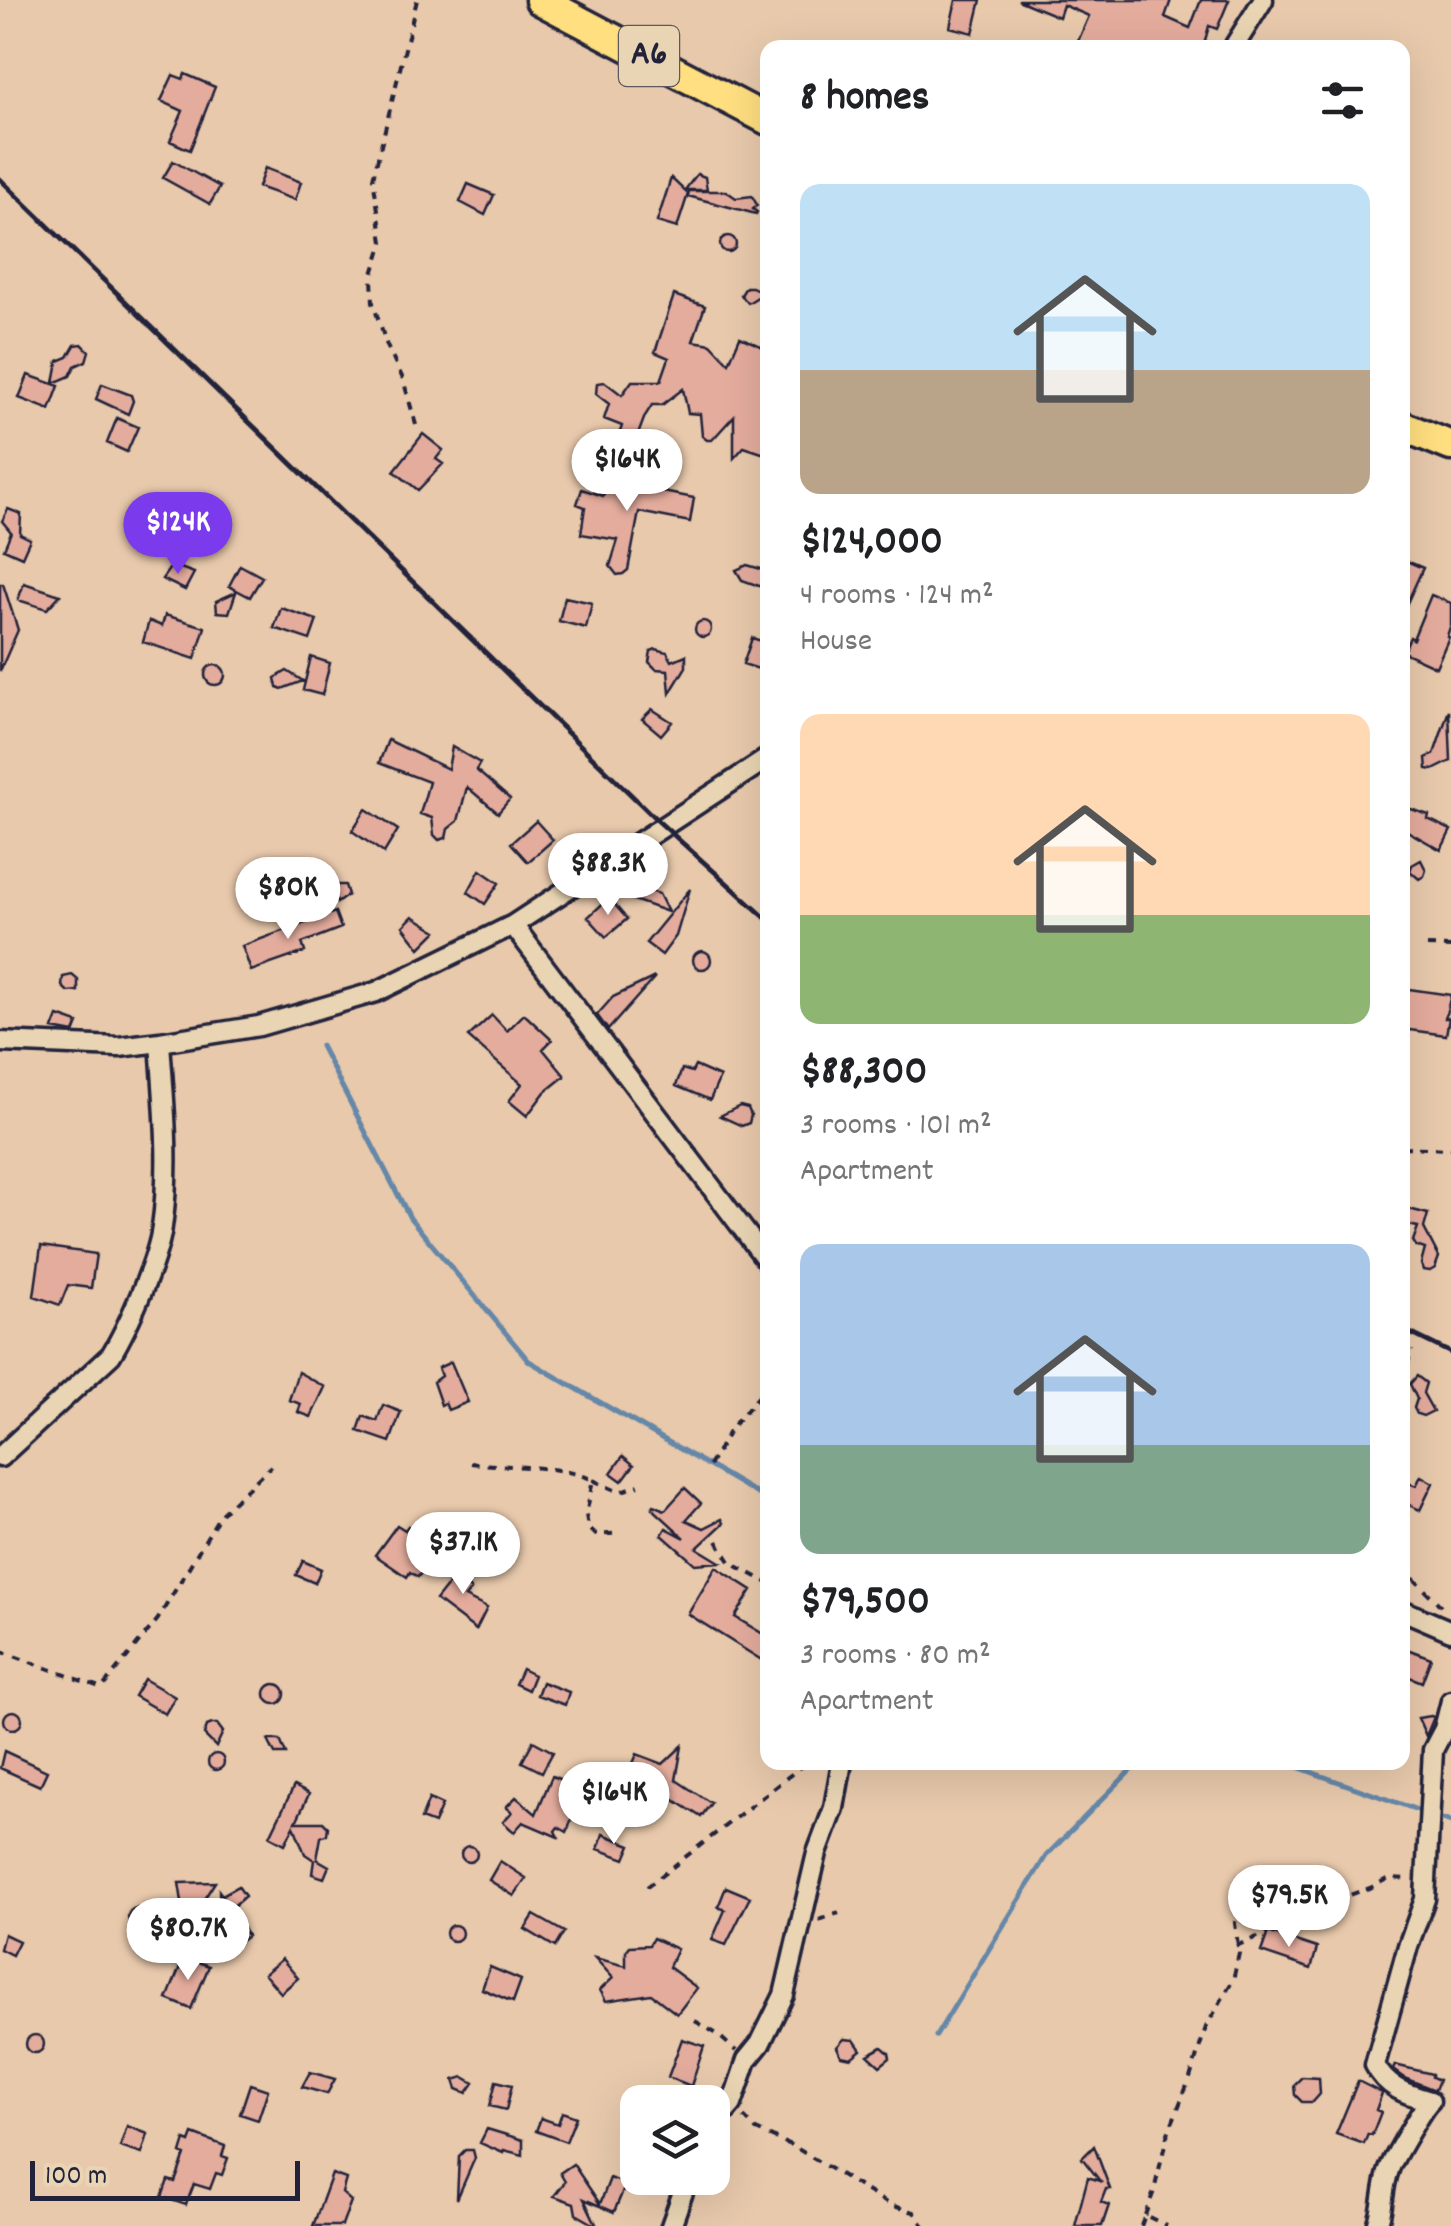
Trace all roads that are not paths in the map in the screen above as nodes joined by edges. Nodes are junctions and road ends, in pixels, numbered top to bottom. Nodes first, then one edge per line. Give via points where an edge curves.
1 (540, 0) edge
2 (1263, 0) edge
3 (1239, 40) edge
4 (760, 116) edge
5 (1410, 429) edge
6 (1451, 446) edge
7 (760, 763) edge
8 (513, 925) junction
9 (0, 1042) edge
10 (160, 1042) junction
11 (760, 1251) edge
12 (0, 1457) edge
13 (1410, 1613) edge
14 (1451, 1631) edge
15 (1451, 1701) edge
16 (841, 1770) edge
17 (730, 2106) edge
18 (682, 2195) edge
19 (671, 2226) edge
20 (1378, 2226) edge

1 - 4 main road, A6
2 - 3 street
5 - 6 main road
7 - 8 street
8 - 10 street via 346,1002 259,1026
8 - 11 street
9 - 10 street
10 - 12 street via 166,1140 162,1228 150,1269 111,1355
13 - 14 street
15 - 20 street via 1433,1750 1423,1910 1376,2057 1384,2082 1430,2101 1388,2172
16 - 17 street via 784,1995 746,2060
18 - 19 street

